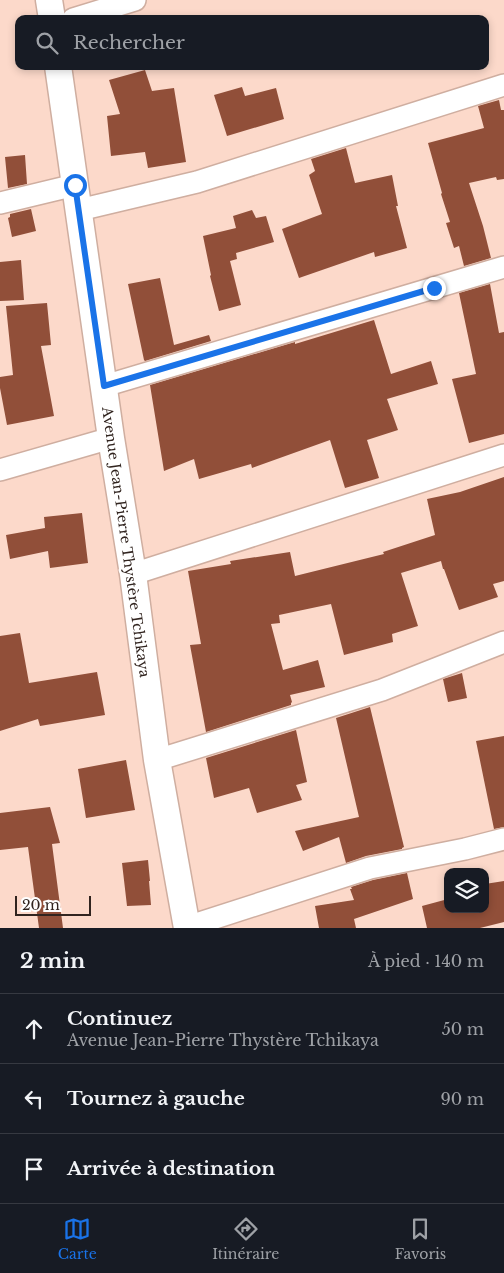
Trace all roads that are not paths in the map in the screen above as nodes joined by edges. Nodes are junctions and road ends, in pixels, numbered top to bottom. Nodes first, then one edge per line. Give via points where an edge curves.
1 (49, 0) edge
2 (135, 0) edge
3 (51, 15) edge
4 (86, 15) edge
5 (59, 70) edge
6 (504, 85) edge
7 (77, 198) junction
8 (0, 203) edge
9 (504, 267) edge
10 (104, 386) junction
11 (110, 438) junction
12 (504, 455) edge
13 (0, 470) edge
14 (133, 574) junction
15 (504, 642) edge
16 (157, 760) junction
17 (504, 839) edge
18 (187, 928) edge

1 - 3 street
2 - 4 street
5 - 7 street, Avenue Jean-Pierre Thystère Tchikaya
6 - 7 street via 197,182
7 - 8 street
7 - 10 street, Avenue Jean-Pierre Thystère Tchikaya
9 - 10 street
10 - 11 street, Avenue Jean-Pierre Thystère Tchikaya
11 - 13 street
11 - 14 street, Avenue Jean-Pierre Thystère Tchikaya
12 - 14 street
14 - 16 street, Avenue Jean-Pierre Thystère Tchikaya
15 - 16 street via 382,690
16 - 18 street, Avenue Jean-Pierre Thystère Tchikaya
17 - 18 street via 465,850 370,868

